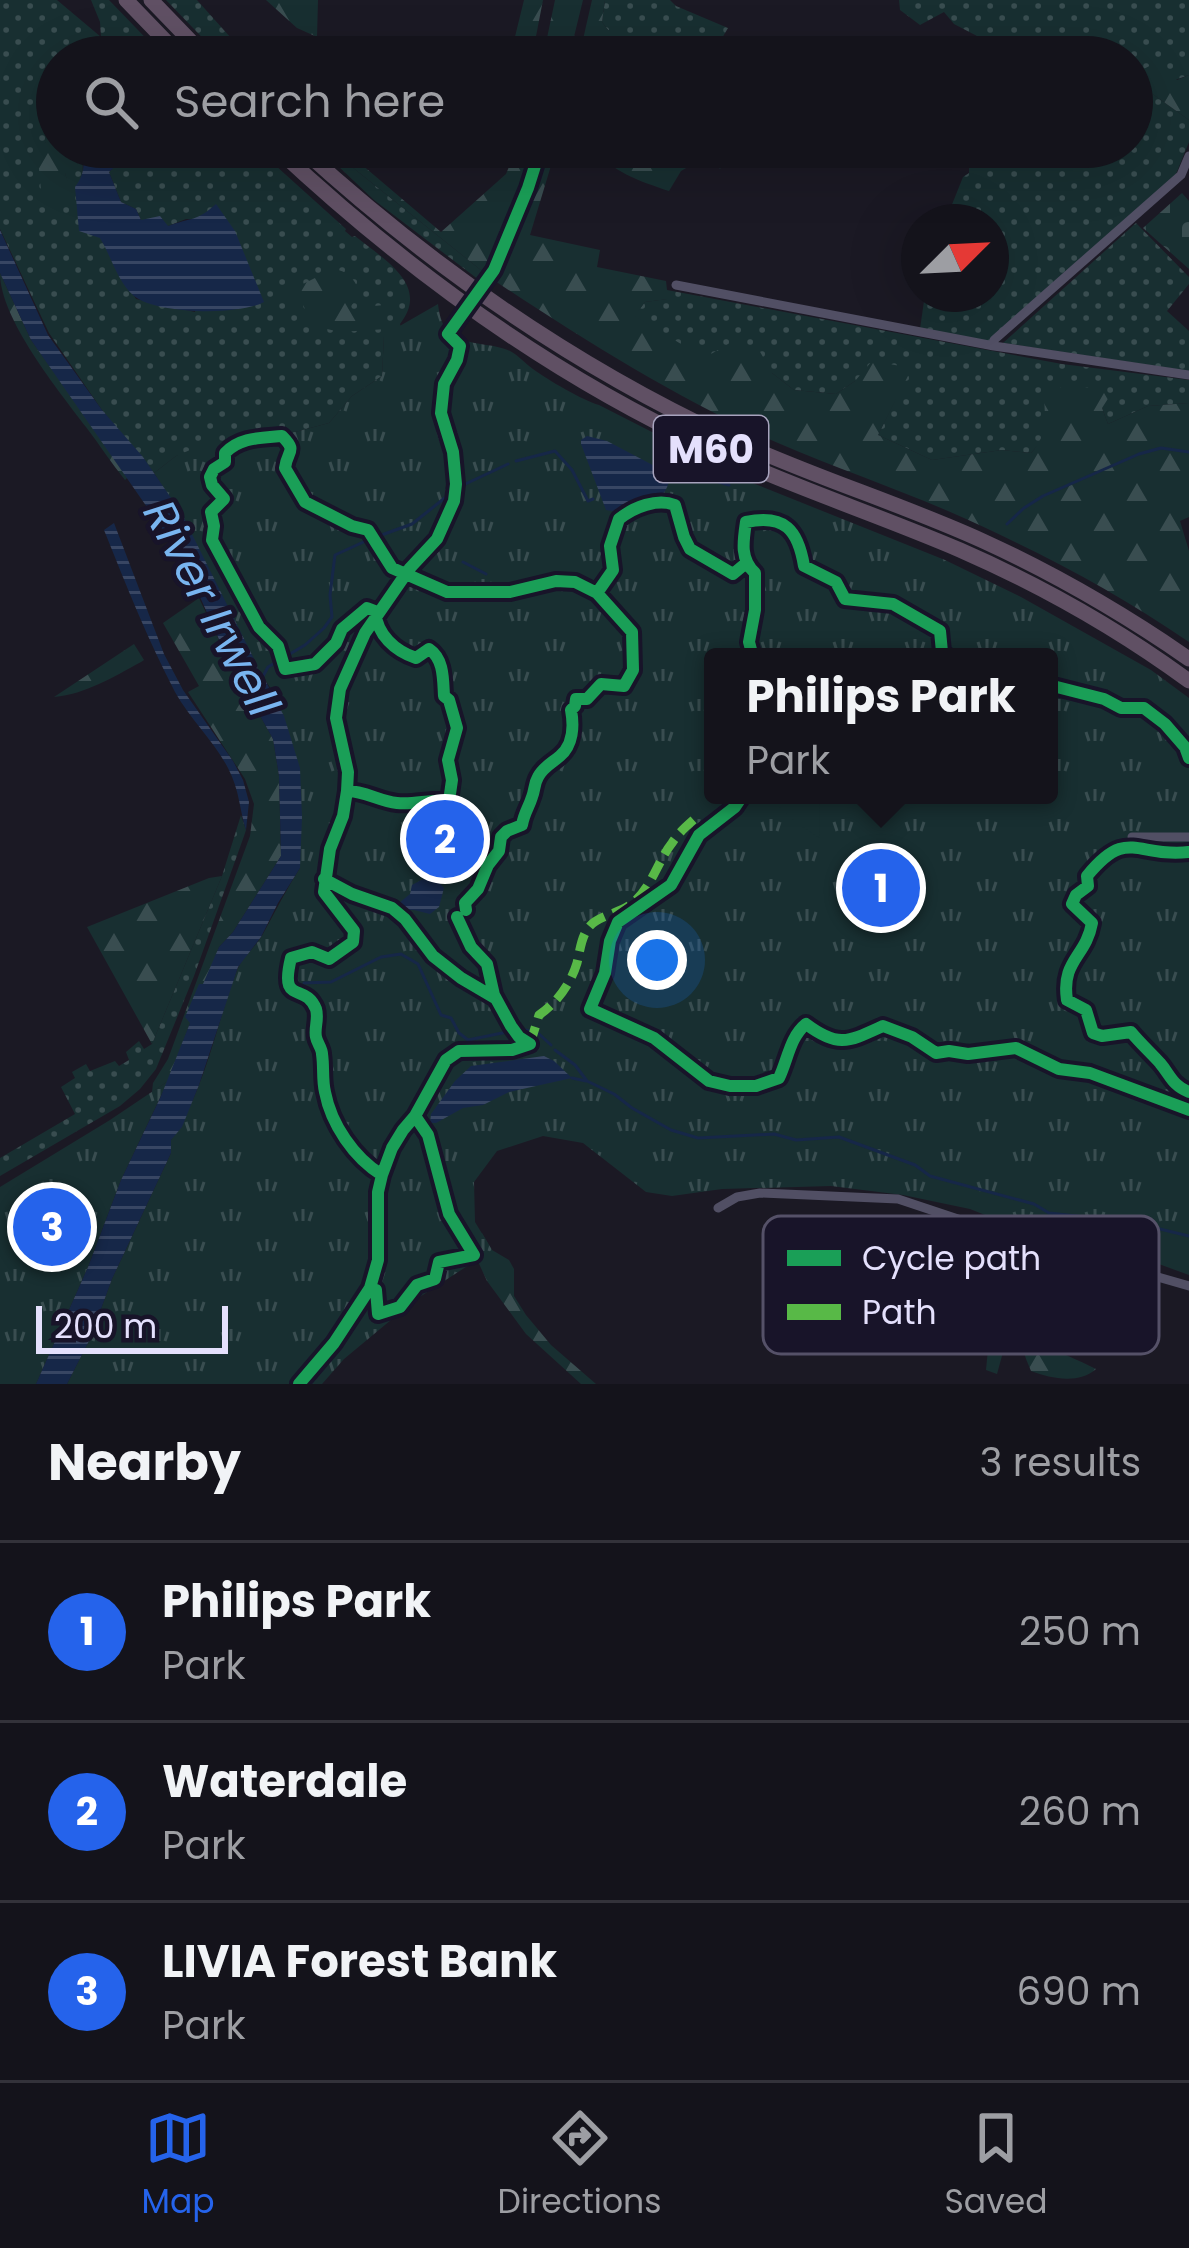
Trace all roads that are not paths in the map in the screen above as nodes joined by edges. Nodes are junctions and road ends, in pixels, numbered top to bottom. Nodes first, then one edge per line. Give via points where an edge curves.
1 (126, 0) edge
2 (151, 0) edge
3 (161, 36) edge
4 (186, 36) edge
5 (1189, 156) edge
6 (297, 168) edge
7 (323, 168) edge
8 (676, 285) dead end
9 (994, 346) junction
10 (1189, 375) edge
11 (1189, 659) edge
12 (1189, 681) edge
13 (1132, 837) dead end
14 (1189, 837) edge
15 (718, 1208) dead end
16 (949, 1216) edge
17 (1159, 1277) edge
18 (1189, 1286) edge

1 - 3 highway
2 - 4 highway
5 - 9 street via 1181,175
6 - 12 highway, M60 via 429,280 546,361 709,449 1016,576
7 - 11 highway, M60 via 443,268 607,376 731,439 984,542
8 - 9 street
9 - 10 street
13 - 14 street
15 - 16 street via 760,1193 898,1199
17 - 18 street

